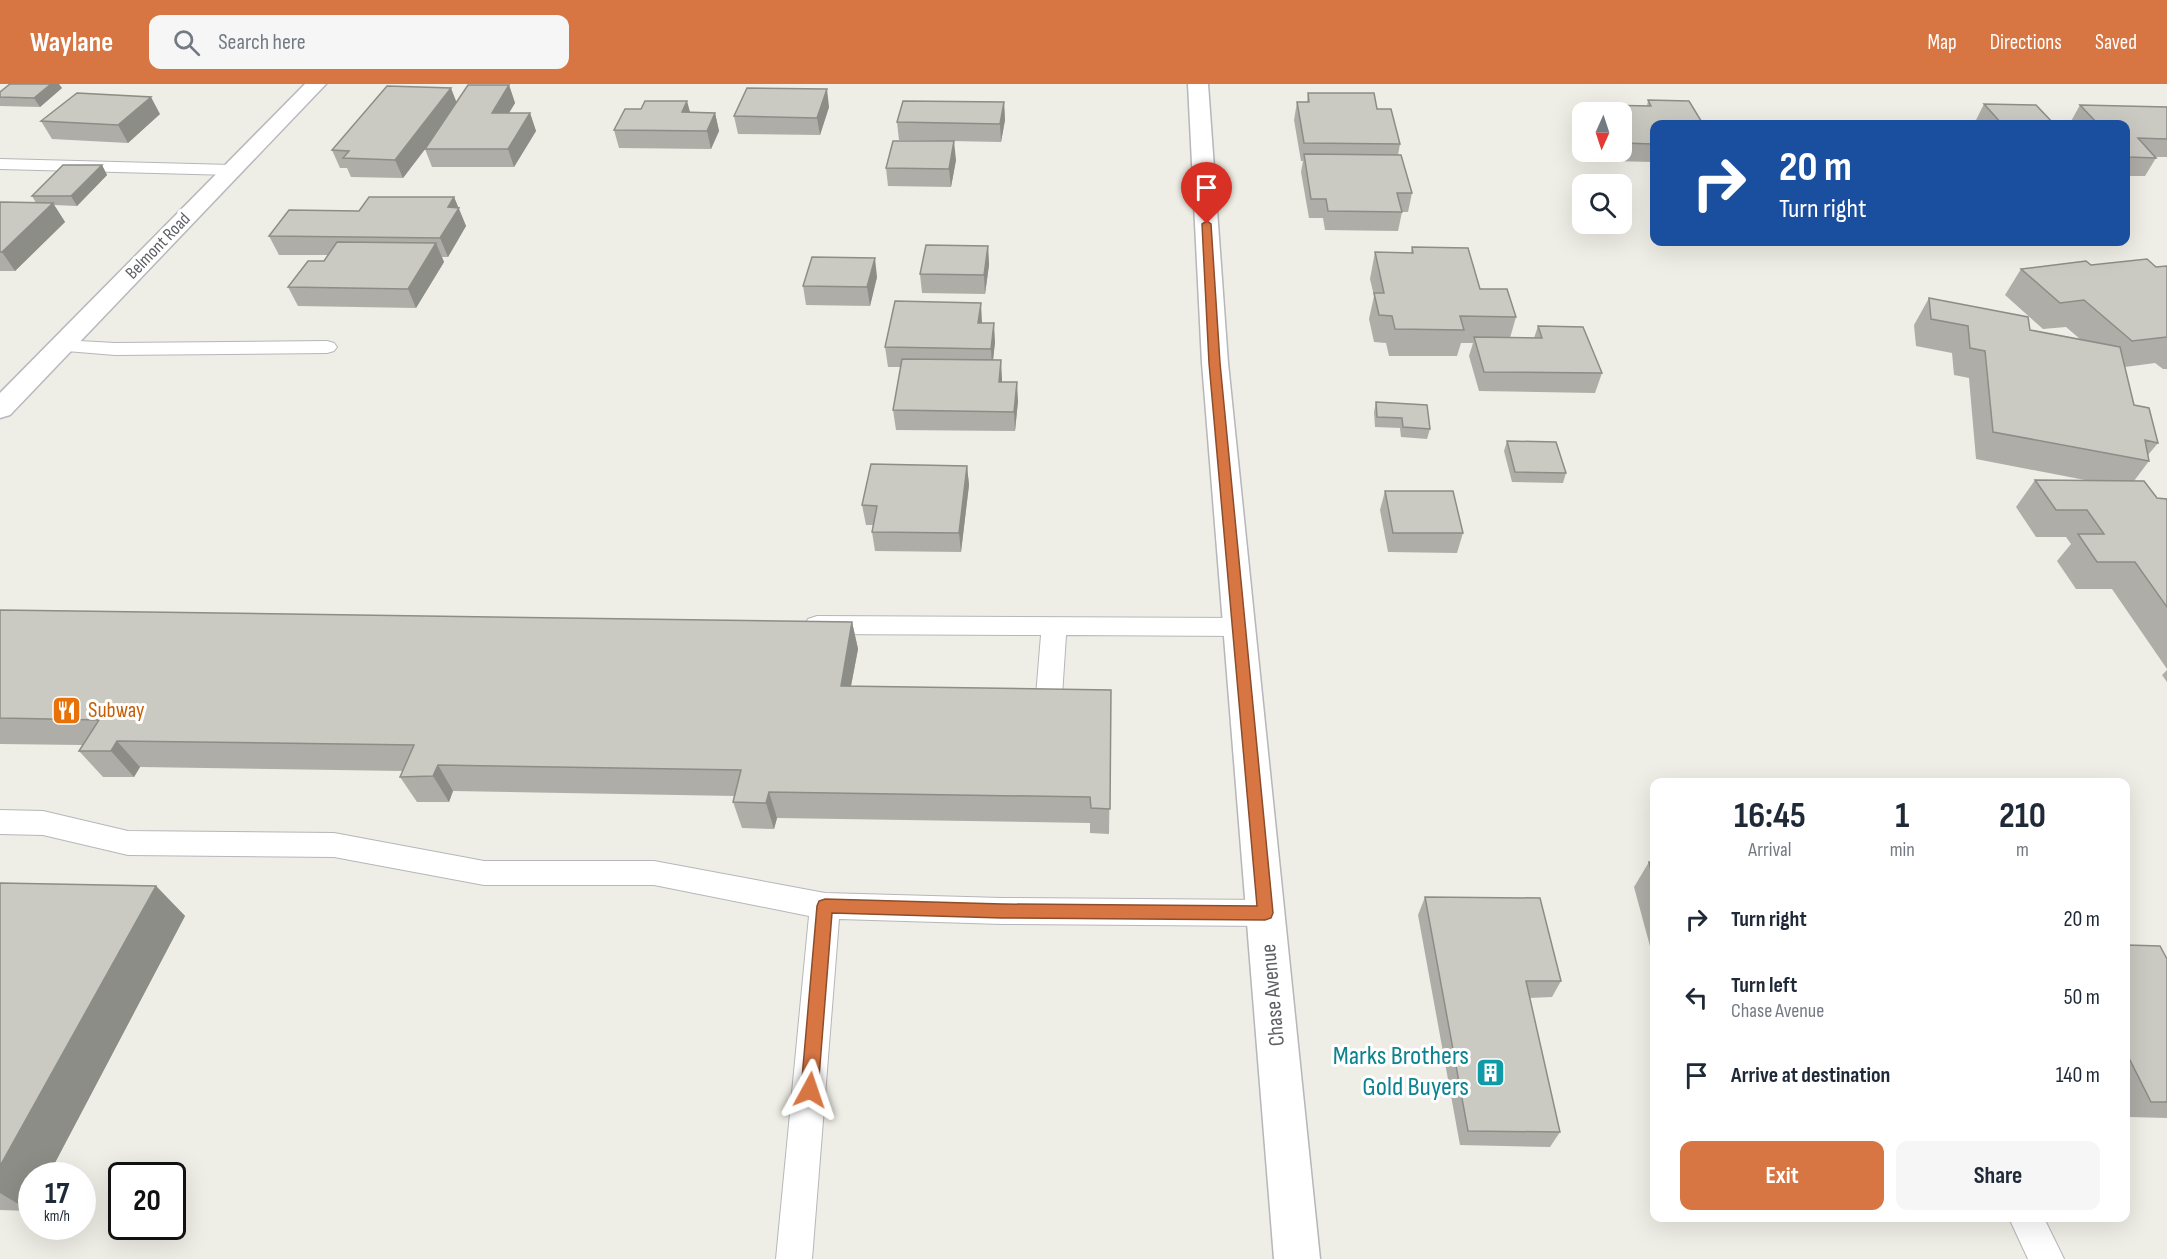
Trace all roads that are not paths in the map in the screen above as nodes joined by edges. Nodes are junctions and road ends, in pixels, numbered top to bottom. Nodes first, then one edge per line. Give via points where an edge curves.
1 (316, 84) edge
2 (1198, 84) edge
3 (0, 164) edge
4 (232, 170) junction
5 (61, 346) junction
6 (327, 347) dead end
7 (0, 408) edge
8 (794, 625) edge
9 (1054, 626) junction
10 (1239, 627) junction
11 (1049, 696) edge
12 (0, 822) edge
13 (825, 906) junction
14 (1265, 913) junction
15 (2028, 1222) edge
16 (796, 1257) edge
17 (1297, 1259) edge
18 (2046, 1259) edge

1 - 4 street, Belmont Road
2 - 10 street, Chase Avenue via 1215,363
3 - 4 lane
4 - 5 street, Belmont Road
5 - 6 lane
5 - 7 street, Belmont Road
8 - 9 lane
9 - 10 lane
9 - 11 lane
10 - 14 street, Chase Avenue
12 - 13 lane via 44,823 128,843 334,845 484,873 654,873
13 - 14 lane
13 - 16 lane
14 - 17 street, Chase Avenue
15 - 18 lane

